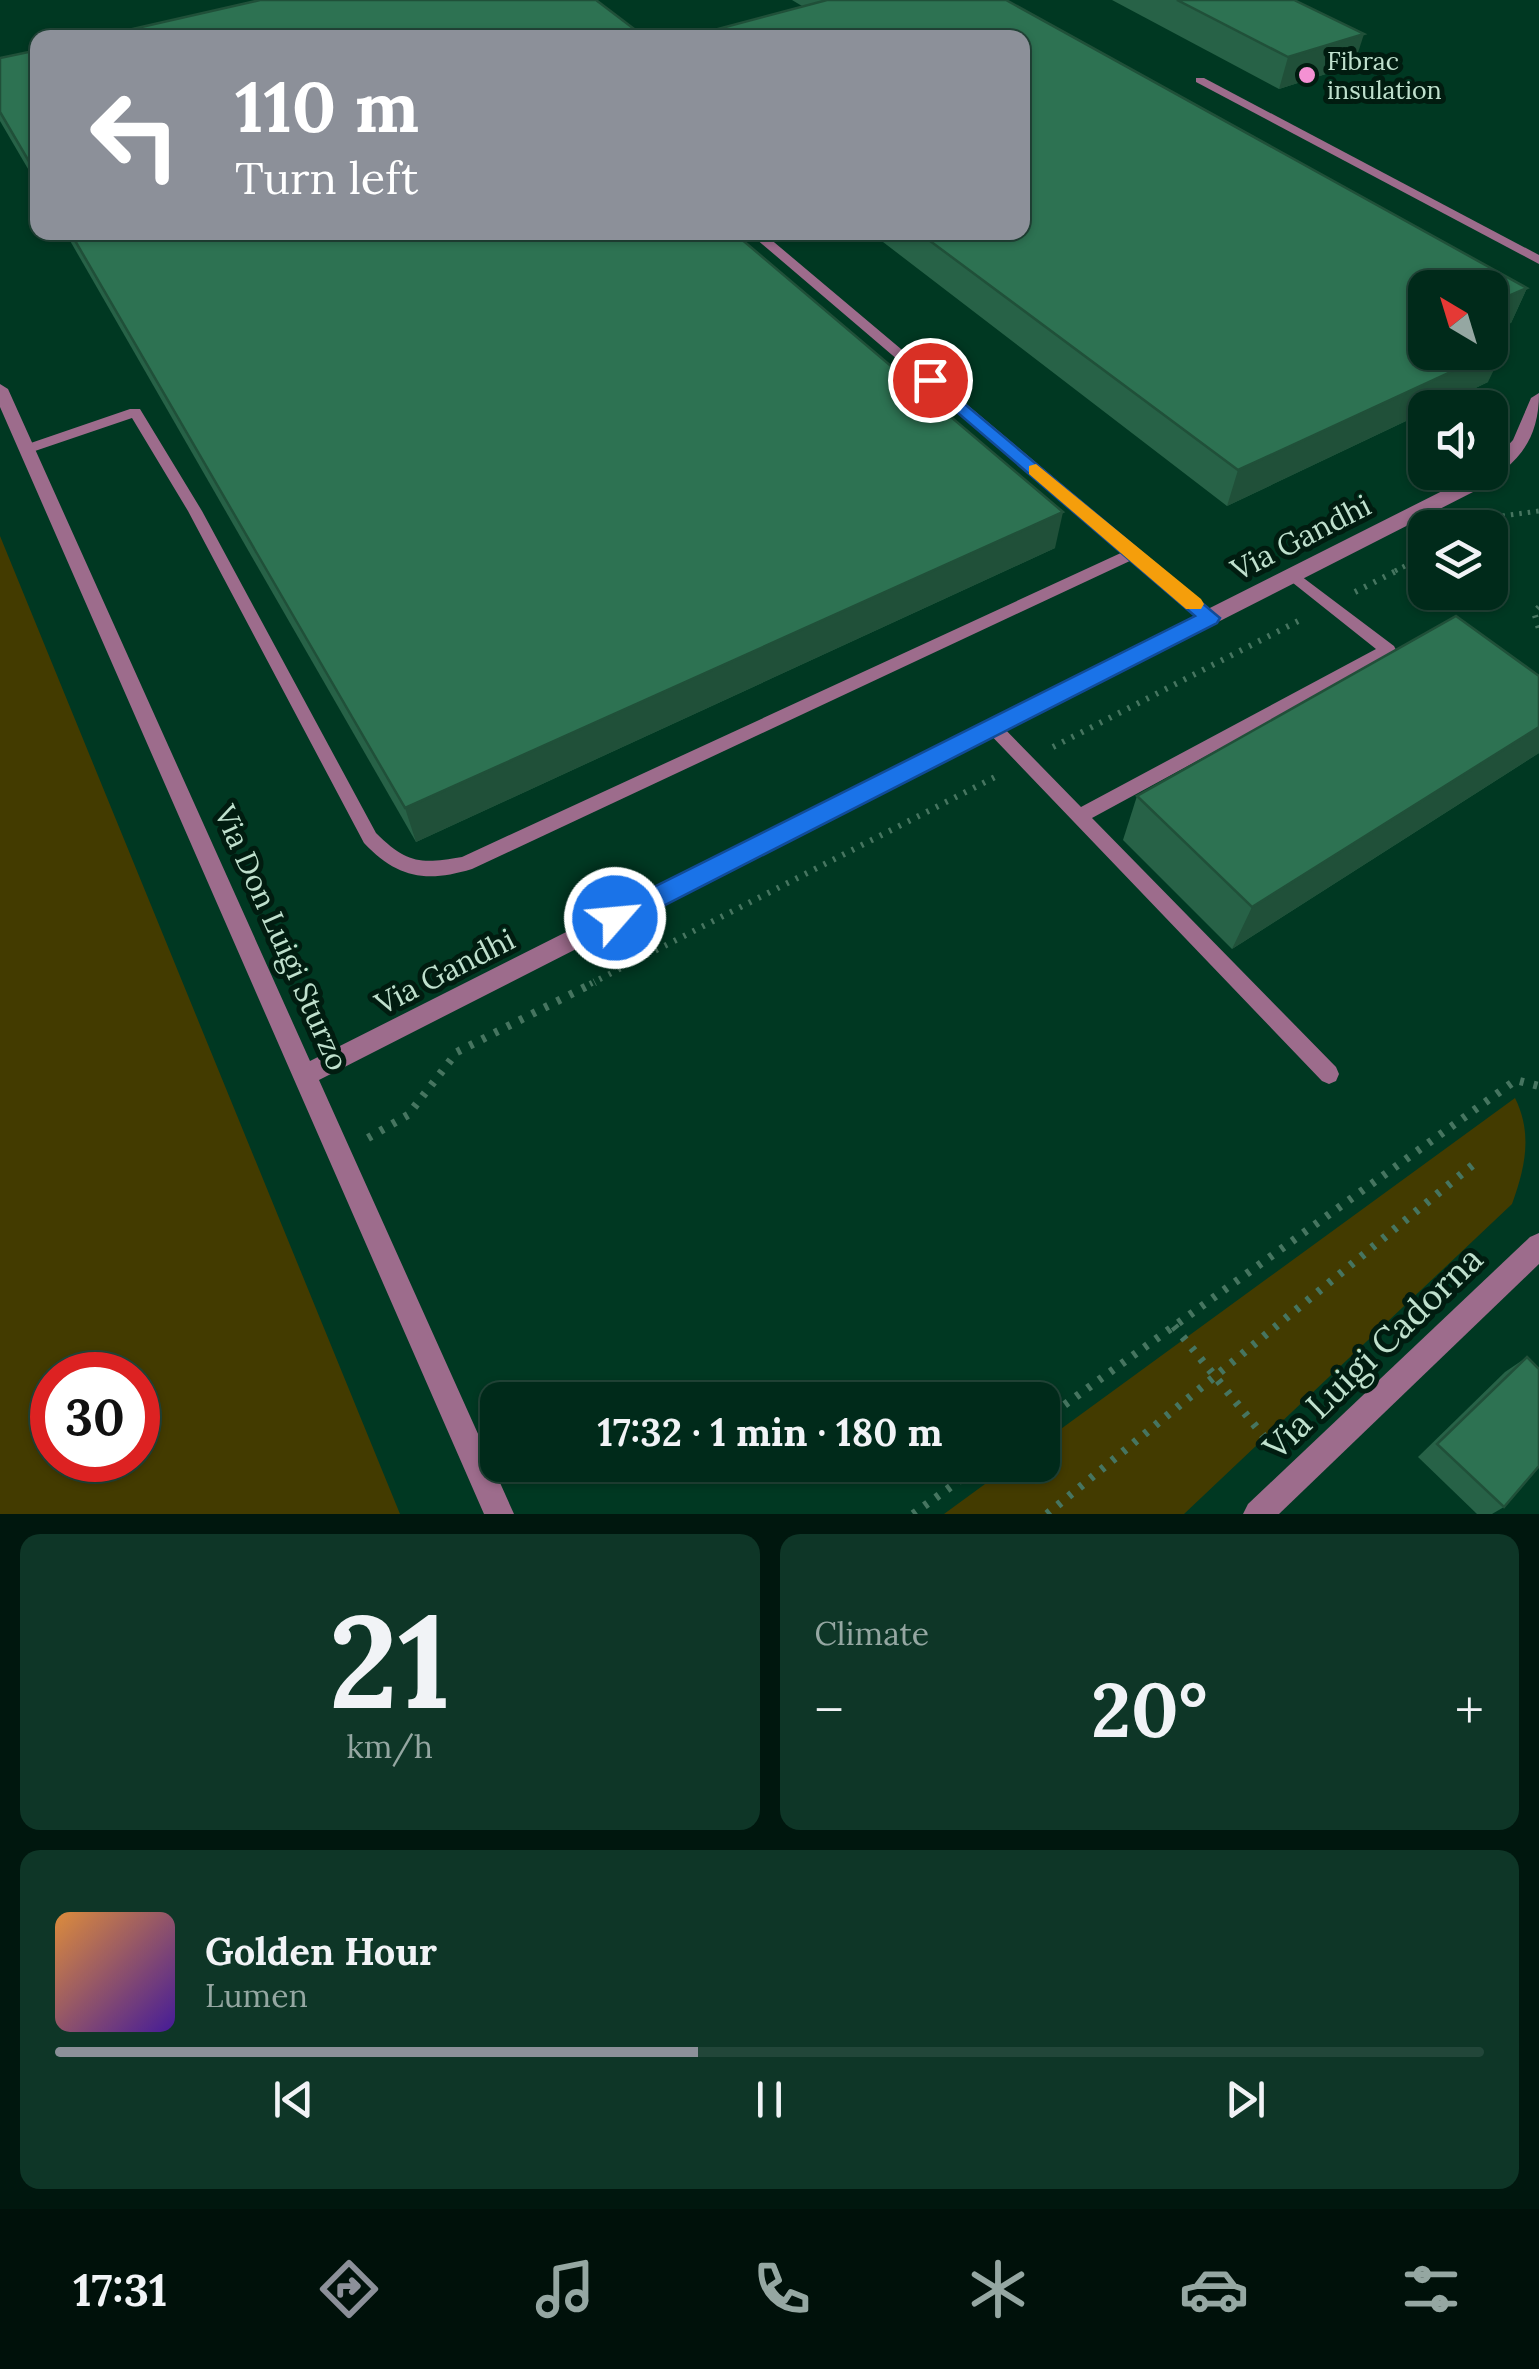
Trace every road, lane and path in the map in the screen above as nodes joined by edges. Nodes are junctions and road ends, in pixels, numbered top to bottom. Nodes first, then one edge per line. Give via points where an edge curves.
1 (1200, 80) dead end
2 (763, 240) edge
3 (1539, 260) edge
4 (0, 389) edge
5 (1539, 398) edge
6 (27, 449) junction
7 (1539, 511) edge
8 (1508, 515) edge
9 (1135, 554) junction
10 (1408, 565) edge
11 (1294, 575) junction
12 (1330, 604) junction
13 (1539, 608) edge
14 (1210, 618) junction
15 (1539, 629) edge
16 (992, 727) junction
17 (1026, 761) junction
18 (1080, 816) junction
19 (1329, 1074) dead end
20 (306, 1076) junction
21 (1539, 1086) edge
22 (341, 1154) junction
23 (1480, 1159) dead end
24 (1539, 1246) edge
25 (1174, 1326) junction
26 (1216, 1377) junction
27 (1060, 1408) edge
28 (1297, 1477) junction
29 (957, 1482) edge
30 (499, 1514) edge
31 (913, 1514) edge
32 (1047, 1514) edge
33 (1258, 1514) edge

1 - 3 lane
2 - 9 lane
4 - 6 street, Via Don Luigi Sturzo
5 - 11 street, Via Gandhi via 1526,437 1496,470
6 - 9 lane via 135,412 370,838 394,864 431,870 464,864
6 - 20 street, Via Don Luigi Sturzo
7 - 8 path
9 - 14 lane
10 - 12 path
11 - 12 lane
11 - 14 street, Via Gandhi
12 - 17 path
12 - 18 lane via 1388,650
13 - 15 path
14 - 16 street, Via Gandhi
16 - 17 lane
16 - 20 street, Via Gandhi
17 - 18 lane
17 - 22 path via 457,1052 408,1115
18 - 19 lane
20 - 22 street, Via Don Luigi Sturzo
21 - 25 path via 1516,1080
22 - 30 street, Via Don Luigi Sturzo
23 - 26 path
24 - 28 street, Via Luigi Cadorna
25 - 26 path
25 - 27 path
26 - 28 path
26 - 32 path
28 - 33 street, Via Luigi Cadorna
29 - 31 path

